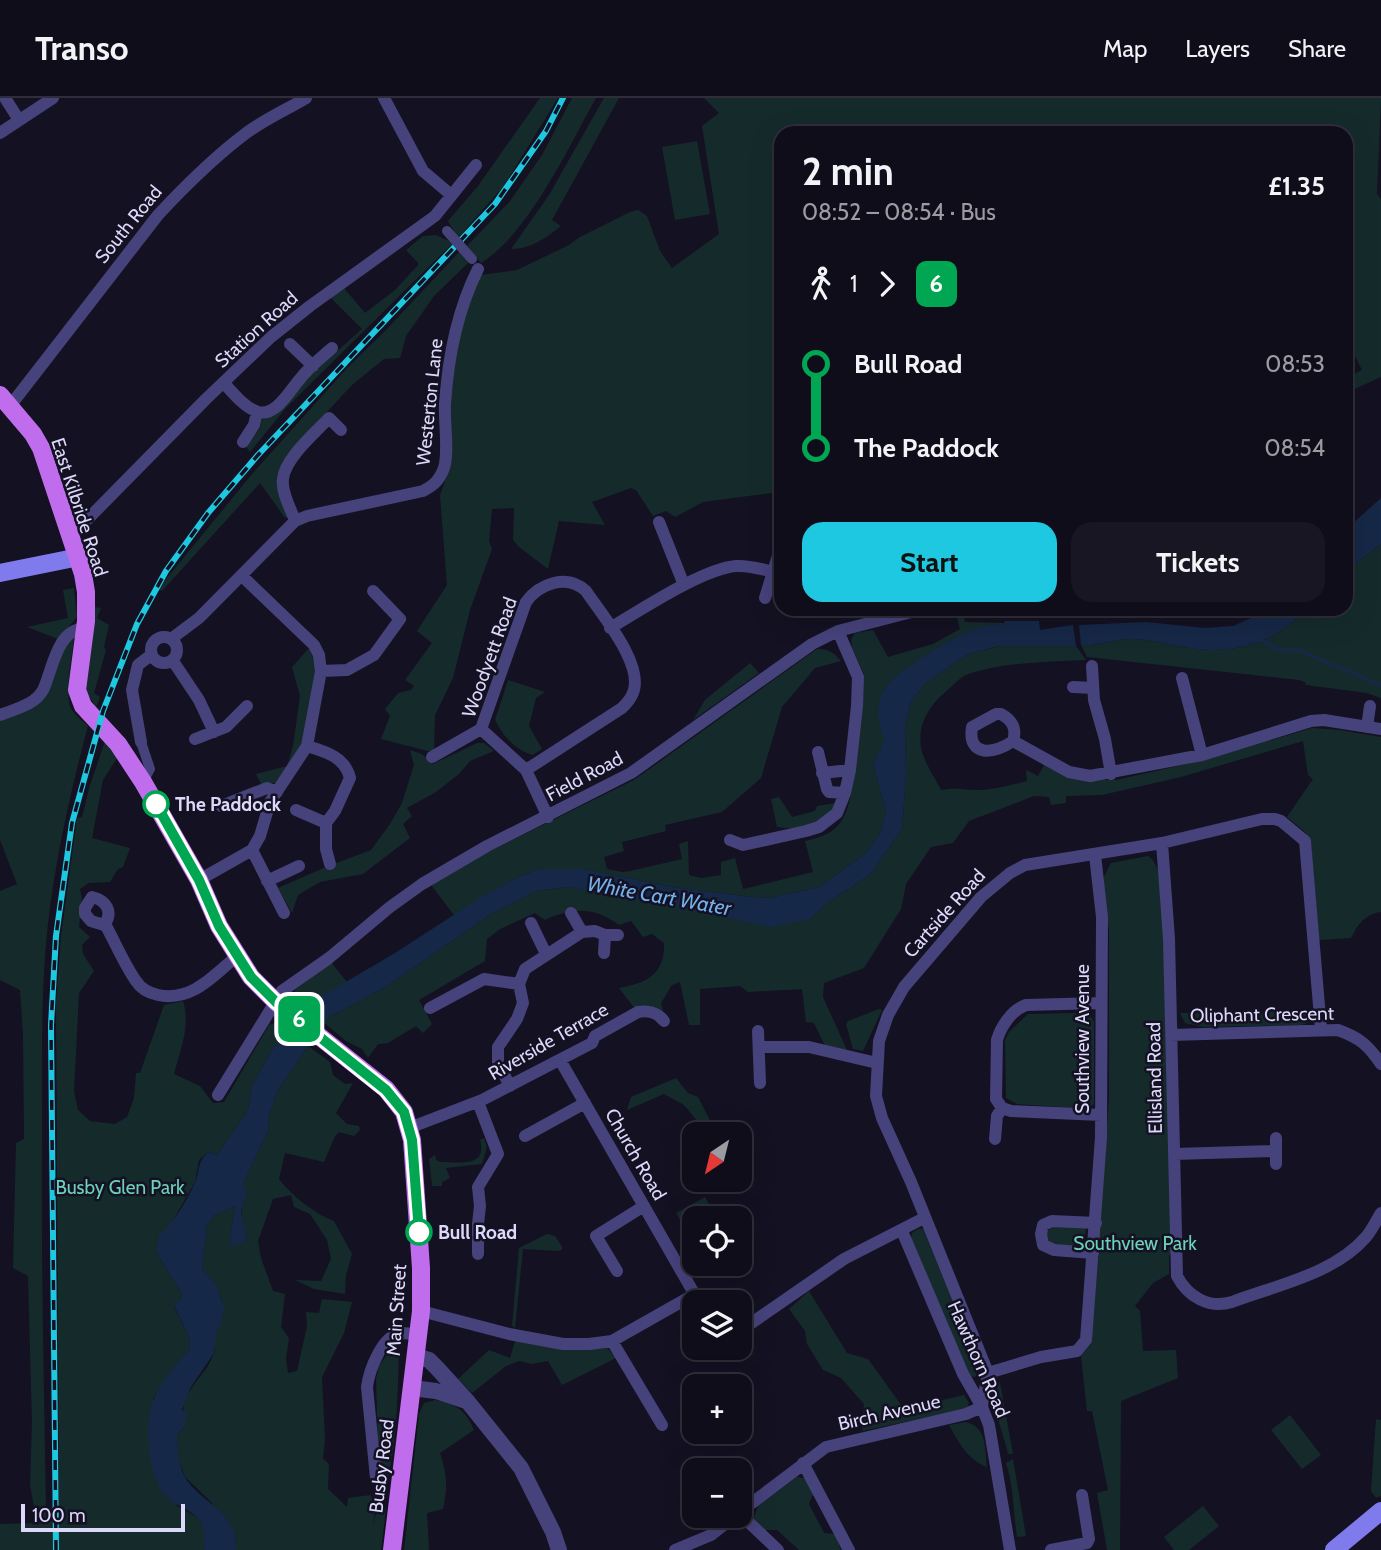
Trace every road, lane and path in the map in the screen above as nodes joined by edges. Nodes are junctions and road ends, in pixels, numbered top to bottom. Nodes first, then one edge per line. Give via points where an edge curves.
1 (5, 98) edge
2 (52, 98) edge
3 (306, 98) edge
4 (384, 98) edge
5 (19, 120) junction
6 (0, 133) edge
7 (476, 165) dead end
8 (450, 194) junction
9 (435, 216) junction
10 (475, 264) joint
11 (290, 344) dead end
12 (332, 348) dead end
13 (313, 366) junction
14 (223, 383) junction
15 (5, 401) edge
16 (257, 412) junction
17 (341, 430) dead end
18 (243, 442) dead end
19 (295, 522) junction
20 (659, 522) dead end
21 (70, 531) junction
22 (79, 557) junction
23 (774, 569) edge
24 (773, 572) junction
25 (0, 573) edge
26 (242, 576) junction
27 (684, 585) junction
28 (373, 591) dead end
29 (765, 598) dead end
30 (886, 616) edge
31 (400, 619) junction
32 (414, 622) dead end
33 (610, 628) junction
34 (85, 629) junction
35 (838, 631) junction
36 (171, 639) junction
37 (151, 654) junction
38 (173, 661) junction
39 (1092, 666) dead end
40 (321, 671) junction
41 (1182, 678) dead end
42 (1073, 687) dead end
43 (1093, 688) junction
44 (1200, 692) dead end
45 (1186, 696) junction
46 (247, 706) dead end
47 (1370, 706) dead end
48 (0, 715) edge
49 (1367, 727) junction
50 (481, 729) junction
51 (1381, 729) edge
52 (214, 732) junction
53 (195, 739) dead end
54 (1013, 741) dead end
55 (141, 742) joint
56 (307, 746) junction
57 (818, 752) dead end
58 (1202, 755) junction
59 (432, 757) dead end
60 (526, 770) junction
61 (849, 770) junction
62 (822, 773) junction
63 (1111, 774) junction
64 (143, 782) junction
65 (277, 792) junction
66 (845, 793) junction
67 (221, 806) dead end
68 (296, 810) dead end
69 (548, 817) junction
70 (326, 823) junction
71 (730, 840) dead end
72 (1163, 843) junction
73 (252, 850) junction
74 (1095, 855) junction
75 (330, 864) dead end
76 (299, 866) dead end
77 (199, 880) junction
78 (267, 881) junction
79 (284, 913) dead end
80 (571, 913) dead end
81 (531, 923) dead end
82 (105, 924) dead end
83 (582, 932) junction
84 (604, 953) dead end
85 (546, 954) junction
86 (237, 956) junction
87 (519, 985) junction
88 (1101, 1003) junction
89 (284, 1007) junction
90 (430, 1008) dead end
91 (664, 1021) dead end
92 (1321, 1029) junction
93 (758, 1031) dead end
94 (1171, 1035) junction
95 (760, 1047) junction
96 (560, 1060) junction
97 (877, 1063) junction
98 (1381, 1064) edge
99 (760, 1083) dead end
100 (510, 1086) junction
101 (218, 1095) dead end
102 (478, 1102) junction
103 (584, 1102) junction
104 (1002, 1108) junction
105 (1101, 1115) junction
106 (409, 1128) junction
107 (525, 1136) dead end
108 (995, 1139) dead end
109 (1276, 1151) dead end
110 (1175, 1154) junction
111 (644, 1206) junction
112 (1381, 1213) edge
113 (924, 1218) junction
114 (1096, 1223) junction
115 (902, 1231) junction
116 (1093, 1253) junction
117 (478, 1254) dead end
118 (617, 1271) dead end
119 (692, 1290) edge
120 (682, 1306) edge
121 (421, 1311) junction
122 (752, 1323) edge
123 (418, 1335) junction
124 (612, 1341) junction
125 (415, 1356) junction
126 (988, 1373) junction
127 (412, 1388) junction
128 (468, 1402) junction
129 (982, 1407) junction
130 (662, 1425) dead end
131 (803, 1463) junction
132 (376, 1478) dead end
133 (1082, 1495) dead end
134 (752, 1504) edge
135 (1381, 1511) edge
136 (752, 1526) edge
137 (720, 1528) edge
138 (392, 1550) edge
139 (559, 1550) edge
140 (675, 1550) edge
141 (778, 1550) edge
142 (849, 1550) edge
143 (1010, 1550) edge
144 (1051, 1550) edge
145 (1334, 1550) edge

1 - 5 street
2 - 5 street
3 - 15 street, South Road via 247,132 180,191
4 - 8 street via 423,171
5 - 6 street
7 - 8 street, Station Road
8 - 9 street, Station Road
9 - 10 street, Westerton Lane, bridge
9 - 14 street, Station Road via 290,321
10 - 19 street, Westerton Lane via 457,322 445,402 445,466 436,484
11 - 13 street
12 - 13 street
13 - 16 street via 280,404
14 - 16 street
14 - 21 street, Station Road via 78,529
15 - 21 main road, East Kilbride Road via 41,448
16 - 18 street
17 - 19 street via 329,418 285,471 282,481
19 - 26 street
20 - 27 street
21 - 22 main road, East Kilbride Road
22 - 25 main road
22 - 34 main road, East Kilbride Road via 86,592
23 - 24 street
24 - 27 street via 737,566
24 - 29 street
26 - 36 street
26 - 40 street via 314,645
27 - 33 street
28 - 31 street
30 - 35 street, Field Road
31 - 32 street
31 - 40 street via 374,655 347,670
33 - 50 street, Woodyett Road via 580,586 571,582 553,583 532,594
33 - 60 street, Woodyett Road via 634,667 633,695 622,708
34 - 48 street via 73,631 64,640 43,690 28,704
34 - 64 main road, East Kilbride Road via 79,699
35 - 61 street via 858,677
35 - 69 street, Field Road via 812,644 631,774
36 - 37 street via 155,640
36 - 38 street via 177,649
37 - 38 street via 160,663
37 - 55 street via 138,665 132,690
38 - 52 street
39 - 43 street
40 - 56 street
41 - 45 street
42 - 43 street
43 - 63 street
44 - 45 street
45 - 58 street
46 - 52 street
47 - 49 street
49 - 51 street
49 - 58 street via 1311,721
50 - 59 street
50 - 60 street, Woodyett Road
52 - 53 street
54 - 63 street via 1069,772
55 - 64 street via 150,769
56 - 65 street
56 - 70 street via 334,756 346,765 350,778
57 - 62 street
58 - 63 street
60 - 69 street, Woodyett Road
61 - 62 street
61 - 66 street
62 - 66 street via 830,792
64 - 77 main road, East Kilbride Road
65 - 67 street via 267,788
65 - 73 street
66 - 71 street via 837,813 819,827 743,845
68 - 70 street
69 - 89 street, Field Road via 487,846 390,907 288,985
70 - 75 street
72 - 74 street, Cartside Road
72 - 92 street, Cartside Road via 1262,819 1275,819 1302,837
72 - 94 street, Ellisland Road
73 - 77 street
73 - 78 street
74 - 88 street, Southview Avenue via 1102,918
74 - 97 street, Cartside Road via 1025,865 989,888 904,987 883,1028
76 - 78 street
77 - 86 main road, East Kilbride Road
78 - 79 street
80 - 83 street
81 - 85 street
82 - 86 street via 136,981 148,992 187,995
83 - 84 street via 612,935
83 - 85 street
85 - 87 street via 525,969
86 - 89 main road, East Kilbride Road via 251,977
87 - 90 street via 484,979
87 - 100 street via 523,1003 498,1047 498,1063
88 - 104 street via 1026,1005 1013,1013 997,1040 996,1099
88 - 105 street, Southview Avenue
89 - 101 street, Field Road
89 - 106 main road, Main Street via 395,1099
91 - 96 street, Riverside Terrace via 638,1012
92 - 94 street, Oliphant Crescent
92 - 98 street, Oliphant Crescent via 1356,1036
93 - 95 street
94 - 110 street, Ellisland Road
95 - 97 street via 809,1047
95 - 99 street
96 - 100 street, Riverside Terrace
96 - 103 street, Church Road
97 - 113 street, Cartside Road via 876,1097 882,1118
100 - 102 street, Riverside Terrace
102 - 106 street, Riverside Terrace
102 - 117 street via 498,1154 478,1186
103 - 107 street
103 - 111 street, Church Road
104 - 105 street
104 - 108 street
105 - 114 street, Southview Avenue
106 - 121 main road, Main Street via 420,1237
109 - 110 street
110 - 112 street, Ellisland Road via 1177,1276 1202,1301 1220,1305 1319,1270 1367,1236
111 - 118 street via 596,1236
111 - 119 street, Church Road
113 - 115 street
113 - 126 street, Cartside Road
114 - 116 street, Southview Avenue
114 - 116 street via 1052,1221 1044,1225 1041,1234 1042,1245 1054,1250
115 - 122 street via 844,1259
115 - 129 street, Hawthorn Road via 963,1374
116 - 126 street, Southview Avenue via 1086,1340 1077,1351
120 - 124 street
121 - 123 main road, Main Street
121 - 124 street via 563,1344
123 - 125 main road, Main Street
123 - 132 street via 391,1337 369,1373
124 - 130 street
125 - 127 main road, Main Street
125 - 128 street via 429,1360
126 - 129 street
127 - 128 street
127 - 138 main road, Busby Road
128 - 139 street via 520,1468
129 - 131 street, Birch Avenue via 826,1447
129 - 143 street, Hawthorn Road via 992,1437
131 - 134 street, Birch Avenue
131 - 142 street
133 - 144 street via 1087,1543
135 - 145 main road
136 - 141 street
137 - 140 street, Birch Avenue

